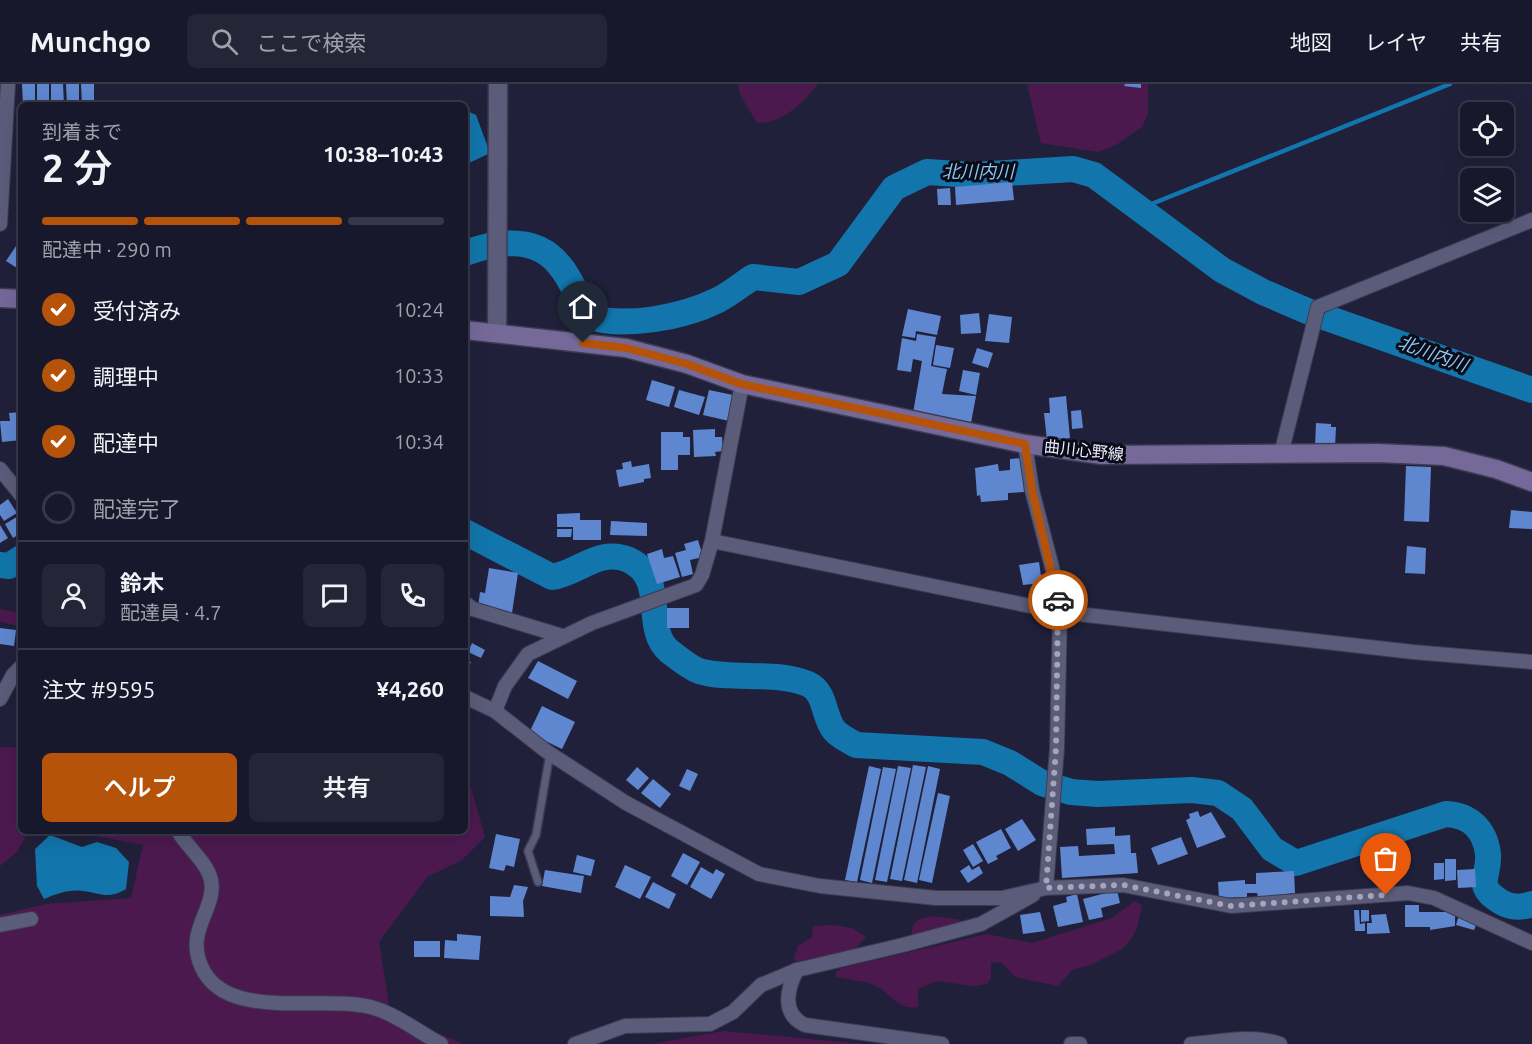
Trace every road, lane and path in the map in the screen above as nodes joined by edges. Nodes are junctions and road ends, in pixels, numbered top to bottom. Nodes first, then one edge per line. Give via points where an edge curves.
1 (8, 84) edge
2 (498, 84) edge
3 (1532, 220) edge
4 (0, 224) edge
5 (0, 298) edge
6 (18, 299) edge
7 (468, 330) edge
8 (497, 332) junction
9 (741, 384) junction
10 (1025, 444) junction
11 (1281, 454) junction
12 (0, 470) edge
13 (1532, 482) edge
14 (18, 491) edge
15 (712, 541) junction
16 (468, 605) edge
17 (1060, 612) junction
18 (562, 636) junction
19 (1532, 662) edge
20 (18, 670) edge
21 (468, 698) edge
22 (0, 699) edge
23 (495, 711) junction
24 (550, 753) junction
25 (180, 834) edge
26 (538, 882) dead end
27 (1046, 888) junction
28 (31, 919) dead end
29 (0, 925) edge
30 (1532, 943) edge
31 (797, 970) junction
32 (441, 1044) edge
33 (575, 1044) edge
34 (942, 1044) edge
35 (1071, 1044) edge
36 (1080, 1044) edge
37 (1191, 1044) edge
38 (1280, 1044) edge

1 - 4 street
2 - 8 street
3 - 11 street via 1318,307
5 - 6 main road
7 - 8 main road, 曲川心野線
8 - 9 main road, 曲川心野線 via 626,348
9 - 10 main road, 曲川心野線
9 - 15 street
10 - 11 main road, 曲川心野線 via 1102,455
10 - 17 street
11 - 13 main road, 曲川心野線 via 1444,456
12 - 14 street
15 - 17 street
15 - 18 street via 696,585
16 - 18 street
17 - 19 street
17 - 27 street
18 - 23 street via 528,654 505,686
20 - 22 street
21 - 23 street
23 - 24 street
24 - 26 lane via 536,834 528,850
24 - 27 street via 626,803 759,874 820,886 936,898 1002,898
25 - 32 street via 210,878 213,896 199,921 197,936 202,968 216,985 255,1001 377,1009
27 - 30 street via 1123,885 1231,906 1408,894 1434,898
27 - 31 street via 981,924
28 - 29 street
31 - 33 street via 761,985 733,1012 716,1022 625,1026
31 - 34 street via 787,991 795,1020 805,1025
35 - 36 street
37 - 38 street via 1241,1040

